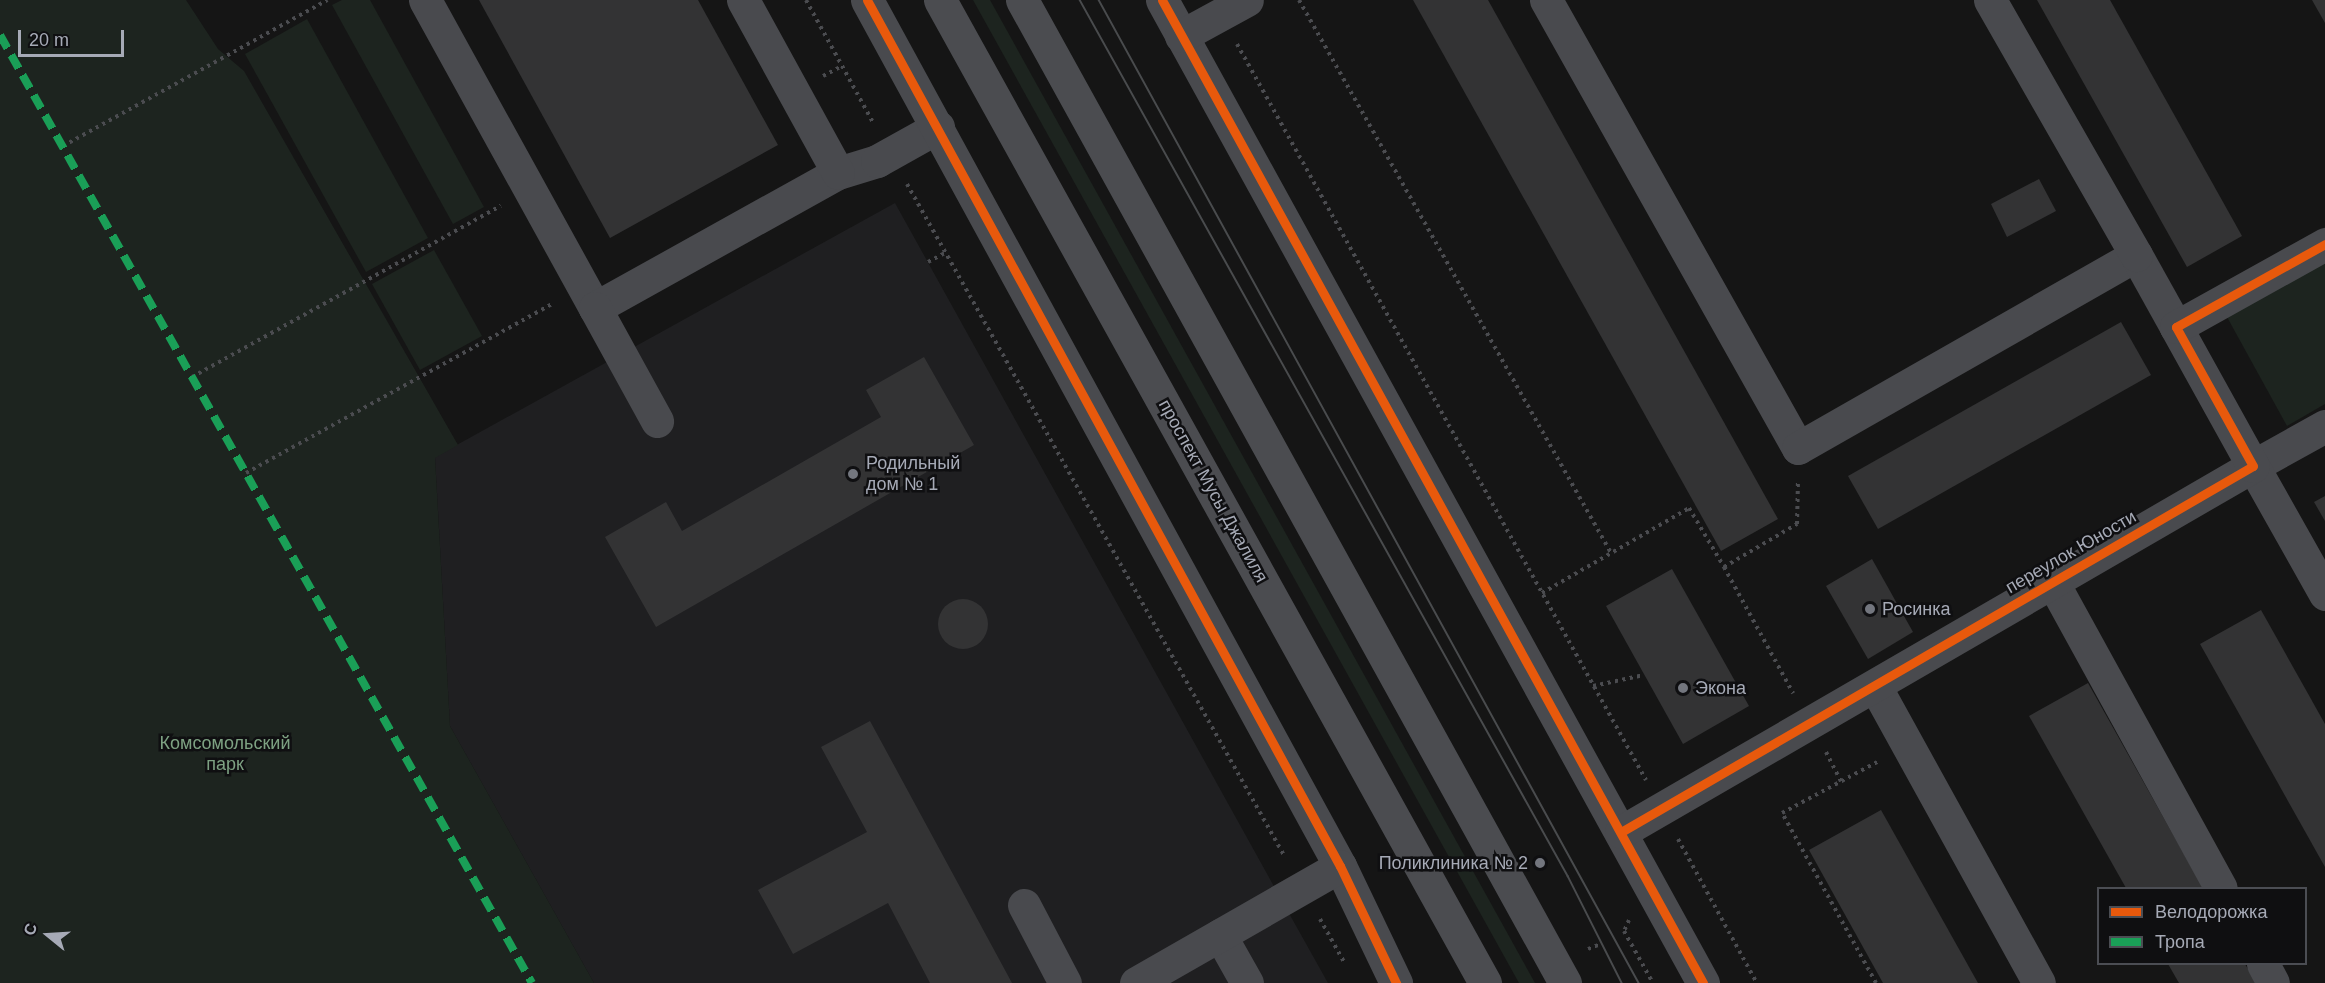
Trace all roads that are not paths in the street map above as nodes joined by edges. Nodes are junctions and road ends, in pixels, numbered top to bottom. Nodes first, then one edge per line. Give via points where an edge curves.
1 (425, 0) edge
2 (742, 0) edge
3 (867, 0) edge
4 (940, 0) edge
5 (1022, 0) edge
6 (1162, 0) edge
7 (1546, 0) edge
8 (1990, 0) edge
9 (1234, 7) edge
10 (1181, 36) junction
11 (939, 127) junction
12 (838, 173) junction
13 (2325, 244) edge
14 (2136, 255) junction
15 (589, 297) junction
16 (2176, 327) junction
17 (657, 421) dead end
18 (2325, 426) edge
19 (2253, 466) junction
20 (2052, 581) junction
21 (2325, 594) edge
22 (1875, 686) junction
23 (1621, 832) junction
24 (1340, 866) junction
25 (2220, 887) edge
26 (1024, 905) dead end
27 (1220, 935) junction
28 (2263, 965) edge
29 (1065, 983) edge
30 (1136, 983) edge
31 (1247, 983) edge
32 (1396, 983) edge
33 (1485, 983) edge
34 (1565, 983) edge
35 (1704, 983) edge
36 (2039, 983) edge
37 (2273, 983) edge

1 - 15 street
2 - 12 street
3 - 11 street
4 - 33 main road, проспект Мусы Джалиля
5 - 34 main road
6 - 10 street
7 - 14 street via 1798,448
8 - 14 street
9 - 10 street
10 - 23 street
11 - 12 street via 890,154
11 - 24 street
12 - 15 street
13 - 16 street
14 - 16 street
15 - 17 street
16 - 19 street
18 - 19 street, переулок Юности
19 - 20 street, переулок Юности
19 - 21 street
20 - 22 street, переулок Юности
20 - 25 street
22 - 23 street, переулок Юности
22 - 36 street
23 - 35 street
24 - 27 street
24 - 32 street
26 - 29 street
27 - 30 street
27 - 31 street
28 - 37 street

